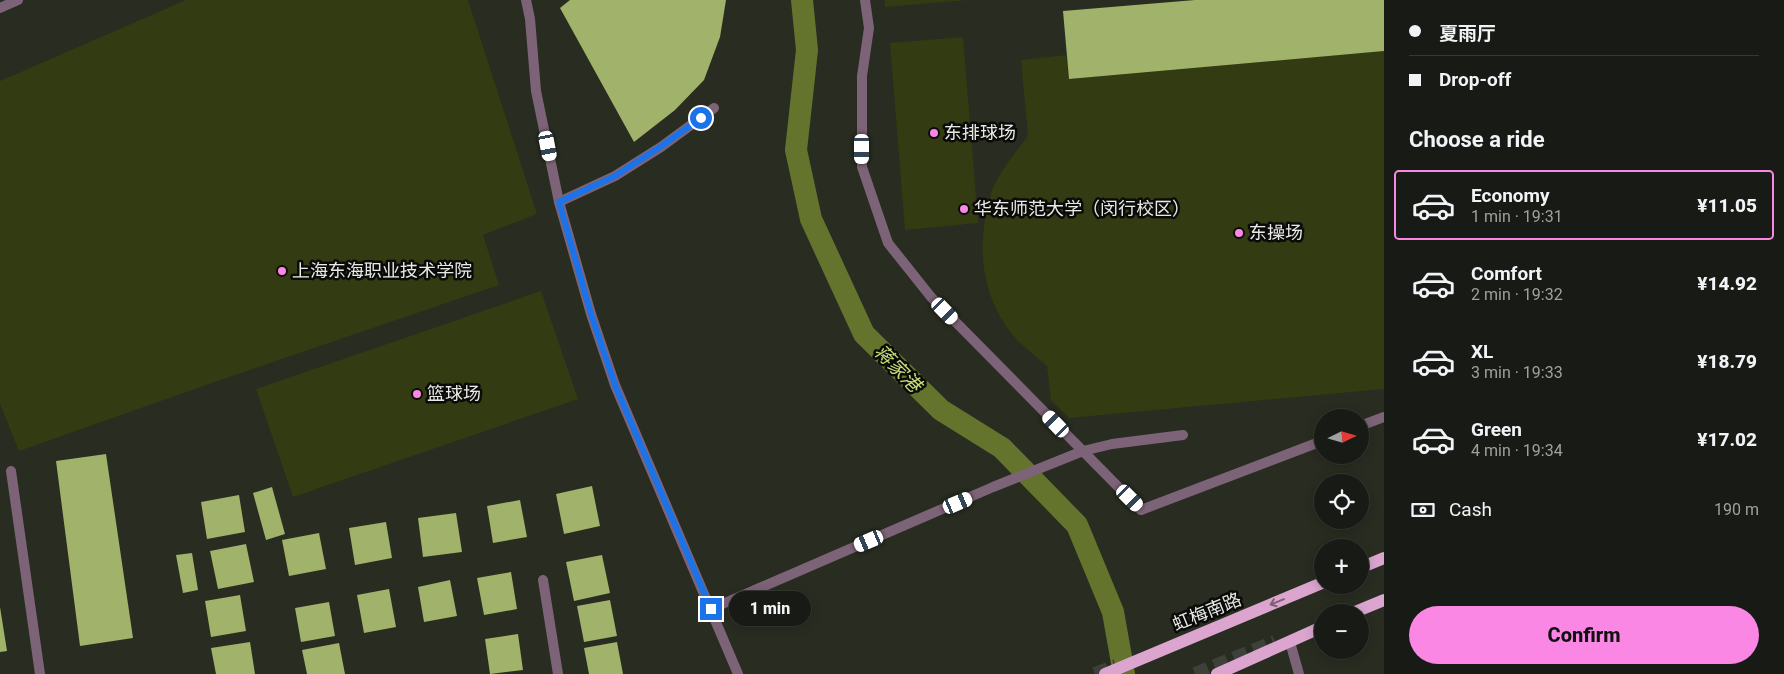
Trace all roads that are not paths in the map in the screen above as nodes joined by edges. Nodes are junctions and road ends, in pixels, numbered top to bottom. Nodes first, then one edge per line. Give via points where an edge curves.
1 (18, 0) edge
2 (526, 0) edge
3 (865, 0) edge
4 (0, 8) edge
5 (714, 108) dead end
6 (559, 202) junction
7 (1384, 417) edge
8 (1369, 423) edge
9 (1183, 435) dead end
10 (1314, 444) edge
11 (1083, 451) junction
12 (11, 471) dead end
13 (1384, 558) edge
14 (1369, 564) edge
15 (544, 580) dead end
16 (1314, 586) edge
17 (1384, 600) edge
18 (1369, 606) edge
19 (711, 609) junction
20 (1314, 631) edge
21 (1290, 642) junction
22 (40, 674) edge
23 (558, 674) edge
24 (738, 674) edge
25 (1105, 674) tunnel mouth
26 (1217, 674) edge
27 (1299, 674) edge

1 - 4 street
2 - 6 street via 536,91
3 - 11 street via 869,28 862,76 862,167 888,243 931,297
5 - 6 street via 615,176
6 - 19 street via 615,385
7 - 8 street
9 - 11 street
10 - 11 street via 1141,510
11 - 19 street
12 - 22 street
13 - 14 main road
15 - 23 street
16 -> 25 main road, 虹梅南路
17 - 18 main road
19 - 24 street
20 - 21 main road
21 - 26 main road
21 - 27 street

